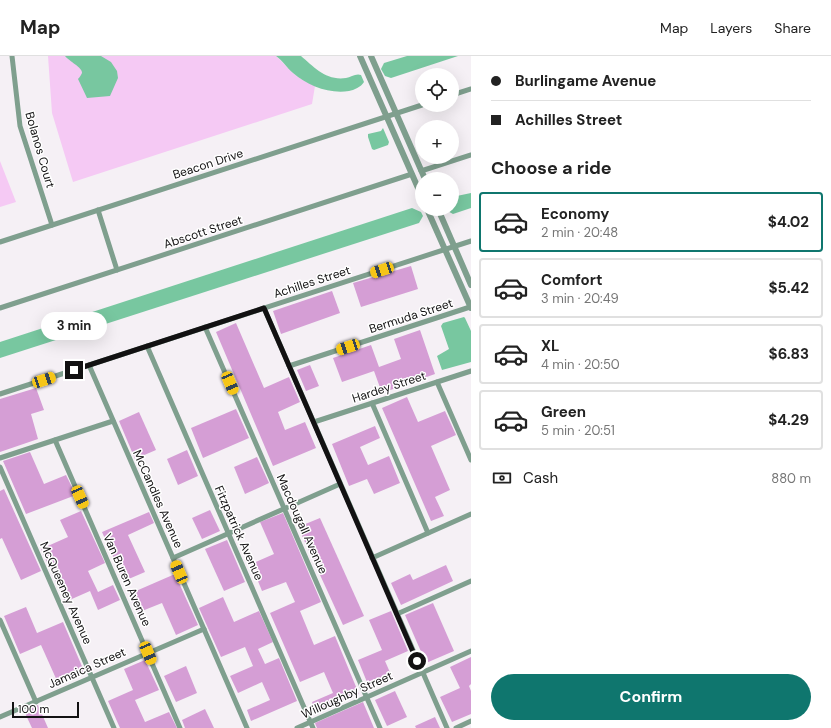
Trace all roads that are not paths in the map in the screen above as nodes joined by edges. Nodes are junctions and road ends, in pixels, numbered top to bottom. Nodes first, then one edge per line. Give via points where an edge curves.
1 (12, 56) edge
2 (360, 56) edge
3 (371, 56) edge
4 (471, 89) edge
5 (459, 93) edge
6 (415, 107) edge
7 (396, 113) junction
8 (386, 116) junction
9 (471, 155) edge
10 (421, 171) joint
11 (412, 174) junction
12 (415, 181) edge
13 (98, 210) junction
14 (430, 216) edge
15 (441, 216) edge
16 (52, 225) junction
17 (471, 241) edge
18 (0, 242) edge
19 (454, 246) junction
20 (445, 249) junction
21 (117, 270) junction
22 (471, 285) edge
23 (471, 307) edge
24 (0, 308) edge
25 (264, 308) junction
26 (205, 327) junction
27 (147, 346) junction
28 (89, 365) junction
29 (289, 366) junction
30 (471, 371) edge
31 (436, 382) junction
32 (0, 394) edge
33 (372, 403) junction
34 (113, 421) junction
35 (314, 422) junction
36 (55, 440) junction
37 (0, 458) edge
38 (471, 460) edge
39 (0, 467) edge
40 (340, 484) junction
41 (284, 509) junction
42 (471, 514) edge
43 (229, 533) junction
44 (428, 533) junction
45 (173, 558) junction
46 (372, 558) junction
47 (471, 581) edge
48 (397, 614) junction
49 (0, 620) edge
50 (204, 628) junction
51 (471, 651) edge
52 (148, 653) junction
53 (422, 672) junction
54 (92, 677) junction
55 (367, 697) junction
56 (36, 702) junction
57 (0, 717) edge
58 (471, 721) edge
59 (311, 722) junction
60 (114, 728) edge
61 (180, 728) edge
62 (247, 728) edge
63 (297, 728) edge
64 (313, 728) edge
65 (380, 728) edge
66 (447, 728) edge
67 (456, 728) edge

1 - 16 street, Bolanos Court via 20,126
2 - 8 street
3 - 7 street
4 - 5 street
6 - 7 street, Beacon Drive
7 - 8 street, Beacon Drive
7 - 10 street
8 - 11 street
8 - 13 street, Beacon Drive
9 - 10 street
11 - 12 street
11 - 21 street, Abscott Street
13 - 16 street, Beacon Drive
13 - 21 street
14 - 20 street
15 - 19 street
16 - 18 street, Beacon Drive
17 - 19 street, Achilles Street
19 - 20 street, Achilles Street
19 - 22 street
20 - 23 street
20 - 25 street, Achilles Street
21 - 24 street, Abscott Street
23 - 29 street, Bermuda Street
25 - 26 street, Achilles Street
25 - 29 street
26 - 27 street, Achilles Street
26 - 41 street, Macdougall Avenue
27 - 28 street, Achilles Street
27 - 43 street, Fitzpatrick Avenue
28 - 32 street, Achilles Street
28 - 34 street, McCandles Avenue
29 - 35 street
30 - 31 street, Hardey Street
31 - 33 street, Hardey Street
31 - 38 street
33 - 35 street, Hardey Street
33 - 44 street
34 - 36 street
34 - 45 street, McCandles Avenue
35 - 40 street
36 - 37 street
36 - 52 street, Van Buren Avenue
39 - 54 street, McQueeney Avenue
40 - 41 street
40 - 46 street
41 - 43 street
41 - 55 street, Macdougall Avenue
42 - 44 street
43 - 45 street
43 - 59 street, Fitzpatrick Avenue
44 - 46 street
45 - 50 street, McCandles Avenue
46 - 48 street
47 - 48 street
48 - 53 street
49 - 56 street
50 - 52 street, Jamaica Street
50 - 62 street, McCandles Avenue
51 - 53 street, Willoughby Street
52 - 54 street, Jamaica Street
52 - 61 street, Van Buren Avenue
53 - 55 street, Willoughby Street
53 - 66 street
54 - 56 street, Jamaica Street
54 - 60 street, McQueeney Avenue
55 - 59 street, Willoughby Street
55 - 65 street, Macdougall Avenue
56 - 57 street, Jamaica Street
58 - 67 street
59 - 63 street, Willoughby Street
59 - 64 street, Fitzpatrick Avenue

